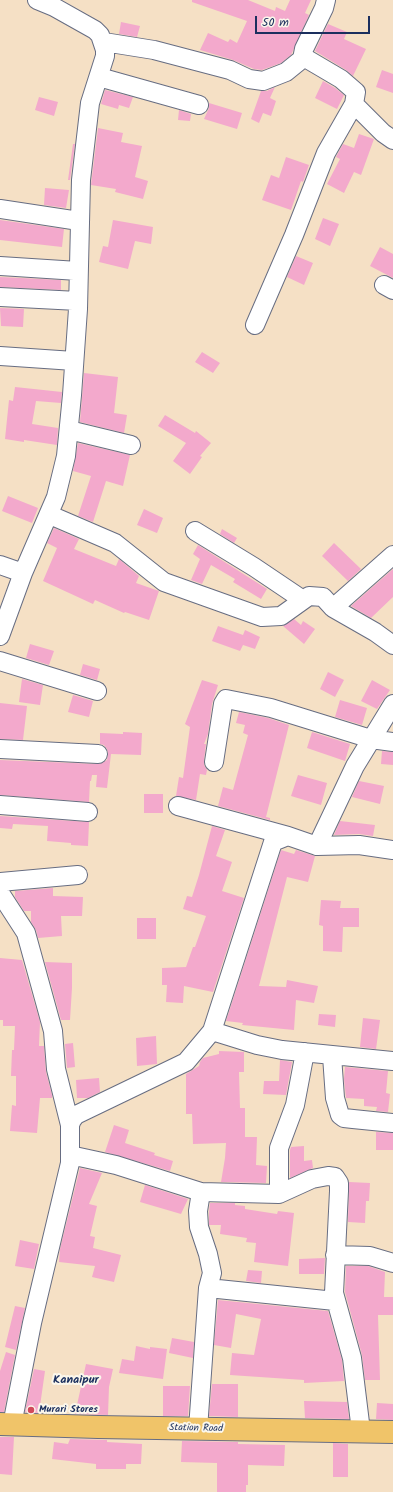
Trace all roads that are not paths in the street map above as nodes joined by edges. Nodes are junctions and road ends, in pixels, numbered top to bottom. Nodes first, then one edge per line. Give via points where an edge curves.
1 (37, 0) edge
2 (326, 0) edge
3 (104, 42) junction
4 (302, 59) junction
5 (99, 77) junction
6 (354, 104) junction
7 (199, 105) dead end
8 (393, 140) edge
9 (0, 209) edge
10 (79, 221) junction
11 (0, 266) edge
12 (78, 271) junction
13 (0, 298) edge
14 (78, 301) junction
15 (256, 325) dead end
16 (0, 356) edge
17 (74, 361) junction
18 (69, 430) junction
19 (131, 445) dead end
20 (50, 515) junction
21 (195, 531) dead end
22 (393, 555) edge
23 (0, 566) edge
24 (23, 574) junction
25 (303, 600) junction
26 (333, 608) junction
27 (0, 636) edge
28 (393, 645) edge
29 (0, 661) edge
30 (97, 691) dead end
31 (393, 704) edge
32 (371, 739) junction
33 (393, 742) edge
34 (0, 749) edge
35 (98, 754) dead end
36 (214, 762) dead end
37 (0, 805) edge
38 (178, 806) dead end
39 (88, 812) dead end
40 (288, 836) junction
41 (317, 846) junction
42 (393, 850) edge
43 (78, 875) dead end
44 (0, 882) edge
45 (0, 893) edge
46 (212, 1031) junction
47 (305, 1052) junction
48 (332, 1056) junction
49 (393, 1061) edge
50 (393, 1123) edge
51 (70, 1125) junction
52 (70, 1155) junction
53 (201, 1192) junction
54 (279, 1194) junction
55 (335, 1255) junction
56 (393, 1263) edge
57 (208, 1288) junction
58 (335, 1301) junction
59 (6, 1425) edge
60 (198, 1429) junction
61 (362, 1431) junction
62 (393, 1432) edge

1 - 3 street via 95,30
2 - 4 street
3 - 4 street via 154,50 230,70 249,80 263,81 286,72
3 - 5 street
4 - 6 street via 307,59 349,85 356,92
5 - 7 street
5 - 10 street via 90,104 85,135
6 - 8 street
6 - 15 street via 326,153
9 - 10 street
10 - 12 street
11 - 12 street
12 - 14 street
13 - 14 street
14 - 17 street
16 - 17 street
17 - 18 street
18 - 19 street
18 - 20 street via 60,485
20 - 24 street
20 - 25 street via 115,543 164,582 262,617 281,616
21 - 25 street
22 - 26 street
23 - 24 street
24 - 27 street
25 - 26 street via 309,596 323,597
26 - 28 street
29 - 30 street
31 - 32 street
32 - 33 street
32 - 36 street via 271,708 226,700 223,704
32 - 41 street via 355,766
34 - 35 street
37 - 39 street
38 - 40 street
40 - 41 street
40 - 46 street via 274,842
41 - 42 street via 359,845
43 - 44 street
45 - 51 street via 26,933 53,1030 56,1069
46 - 47 street via 257,1045
46 - 51 street via 186,1062 76,1115
47 - 48 street
47 - 54 street via 295,1105 279,1148
48 - 49 street
48 - 50 street via 335,1098 340,1115 344,1118
51 - 52 street
52 - 53 street via 116,1165
52 - 59 street
53 - 54 street
53 - 57 street via 199,1227 212,1273
54 - 55 street via 312,1180 335,1177 340,1191
55 - 56 street via 370,1256
55 - 58 street
57 - 58 street
57 - 60 street
58 - 61 street via 352,1358
59 - 60 main road, Station Road
60 - 61 main road, Station Road
61 - 62 main road, Station Road

